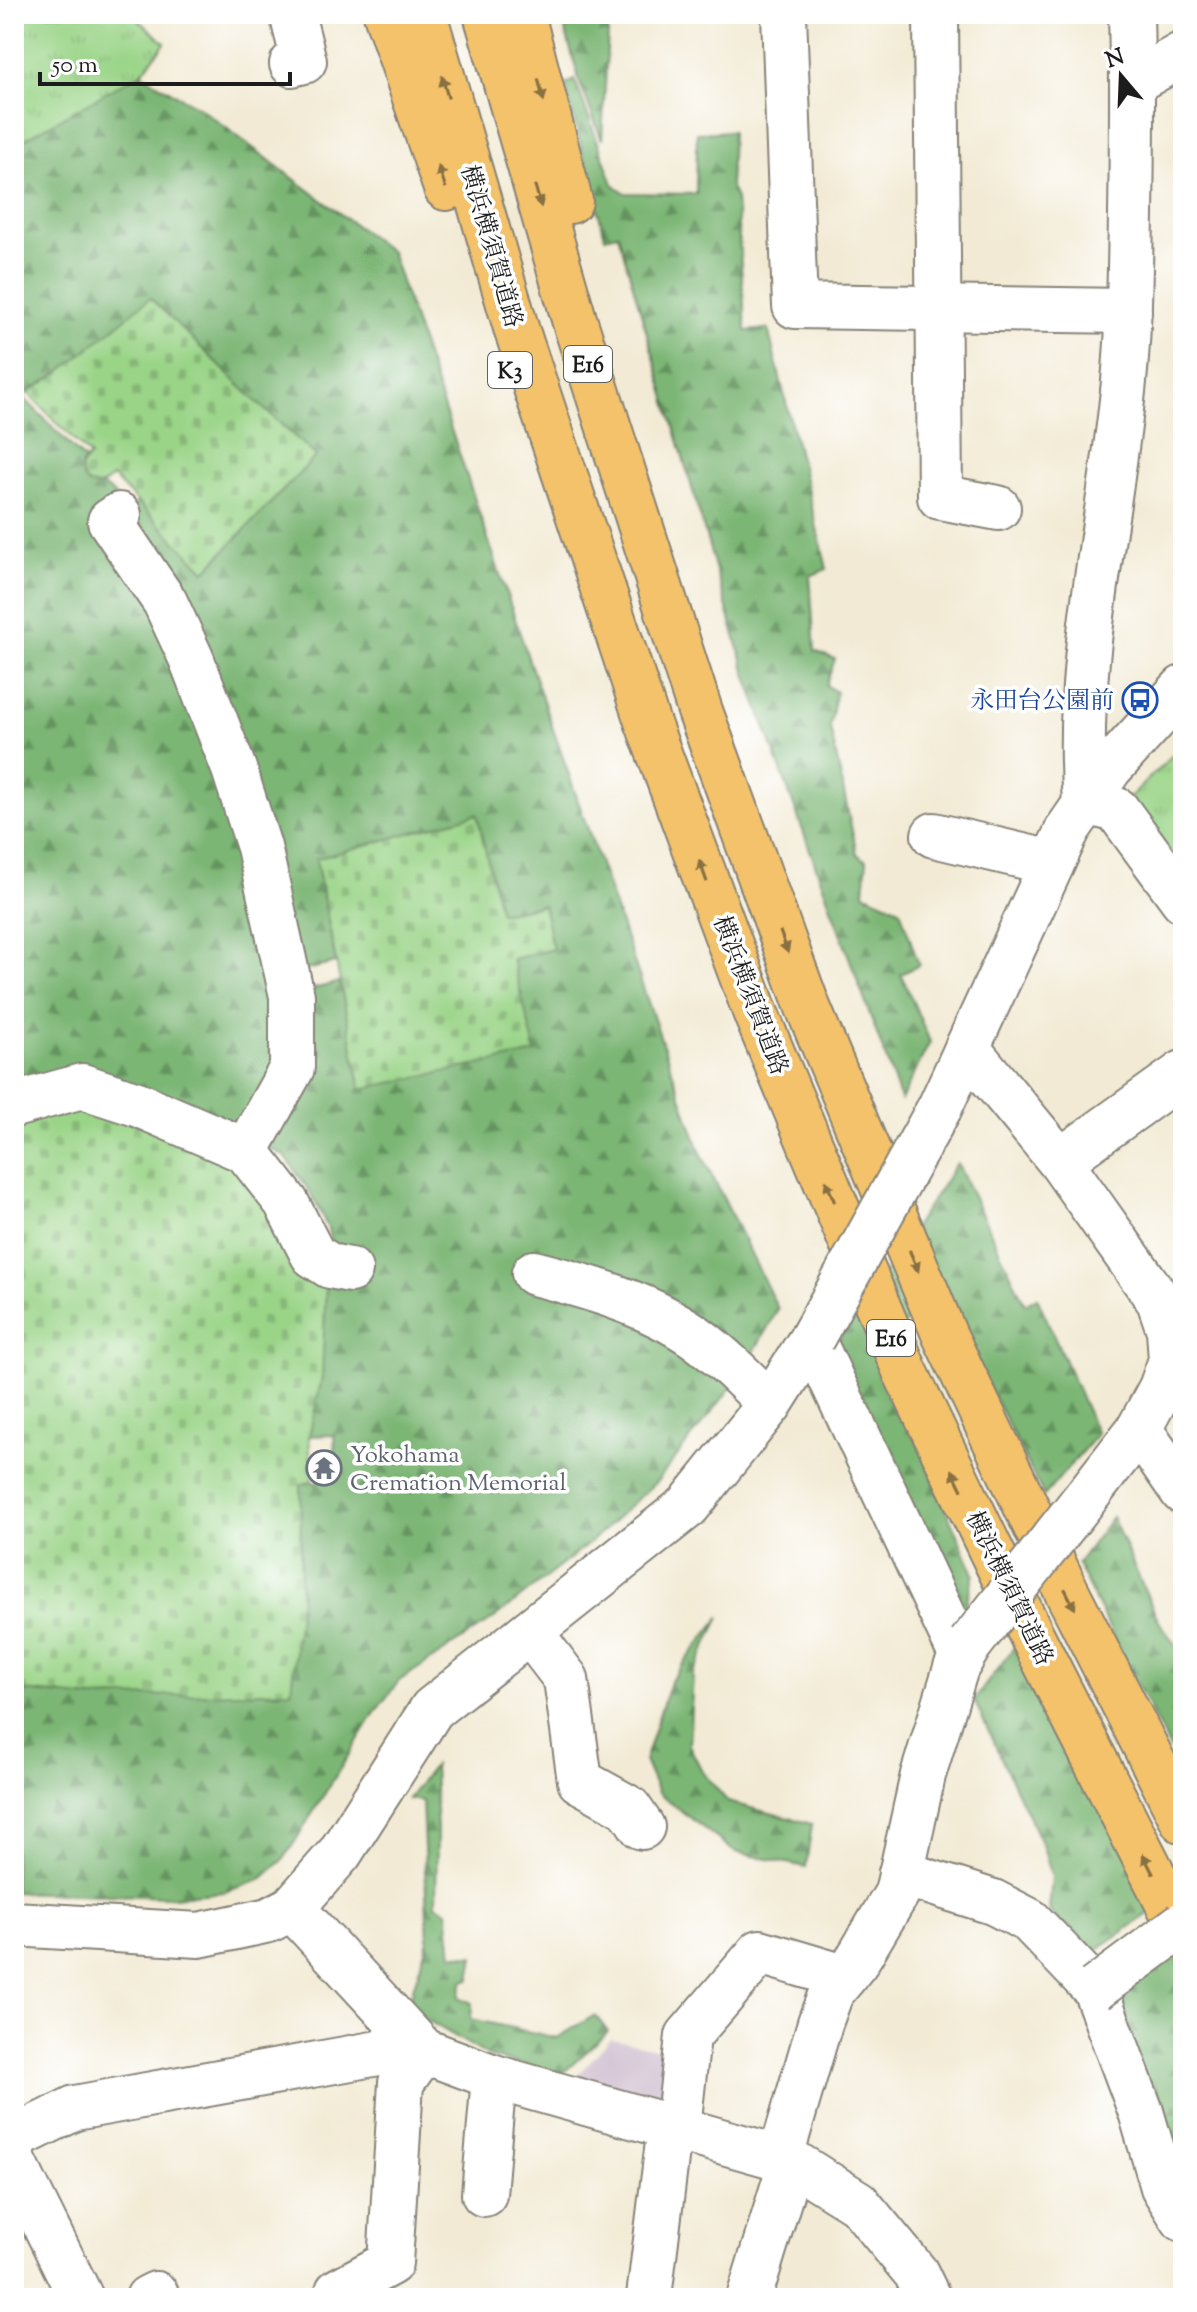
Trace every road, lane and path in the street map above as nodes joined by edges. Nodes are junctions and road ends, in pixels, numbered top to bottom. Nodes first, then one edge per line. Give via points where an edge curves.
1 (292, 14) edge
2 (386, 14) edge
3 (424, 14) edge
4 (486, 14) edge
5 (522, 14) edge
6 (784, 14) edge
7 (936, 14) edge
8 (1131, 14) edge
9 (1183, 54) edge
10 (292, 64) dead end
11 (1133, 82) junction
12 (938, 309) junction
13 (1129, 311) junction
14 (998, 508) dead end
15 (119, 515) dead end
16 (1183, 688) edge
17 (700, 711) junction
18 (647, 721) junction
19 (1085, 802) junction
20 (934, 835) dead end
21 (1052, 863) junction
22 (1183, 900) edge
23 (967, 1048) junction
24 (1183, 1073) edge
25 (14, 1105) edge
26 (246, 1151) junction
27 (1060, 1161) junction
28 (350, 1270) dead end
29 (534, 1273) dead end
30 (1171, 1294) edge
31 (812, 1338) junction
32 (770, 1404) junction
33 (1139, 1429) junction
34 (1183, 1492) edge
35 (530, 1632) junction
36 (966, 1651) junction
37 (1183, 1821) edge
38 (642, 1827) dead end
39 (901, 1873) junction
40 (292, 1908) junction
41 (14, 1924) edge
42 (1183, 1924) edge
43 (1183, 1933) edge
44 (844, 1977) junction
45 (1095, 1989) junction
46 (416, 2042) junction
47 (494, 2077) junction
48 (674, 2127) junction
49 (14, 2138) edge
50 (786, 2159) junction
51 (14, 2162) edge
52 (484, 2194) dead end
53 (1183, 2219) edge
54 (920, 2293) edge
55 (649, 2297) edge
56 (81, 2298) edge
57 (336, 2298) edge
58 (749, 2298) edge

1 - 10 street via 304,61
18 -> 2 highway, K3 via 498,339
18 -> 3 highway, 横浜横須賀道路 / E16 via 517,331
4 -> 17 highway, 横浜横須賀道路 / E16 via 574,319
5 -> 17 highway
6 - 12 street via 795,306
7 - 12 street
8 - 11 street
9 - 11 street
11 - 13 street
12 - 13 street
12 - 14 street via 940,497
13 - 19 street via 1122,408 1084,677
15 - 26 street via 110,521 165,602 234,769 295,983 292,1068
16 - 19 street
17 -> 37 highway, 横浜横須賀道路 / E16 via 807,1005 945,1336
43 -> 18 highway, 横浜横須賀道路 / E16 via 905,1371 756,1014
19 - 21 street
19 - 22 street via 1117,810
20 - 21 street
21 - 23 street
23 - 27 street
23 - 31 street, bridge
24 - 27 street
25 - 26 street via 82,1086
26 - 28 street via 286,1202 313,1255
27 - 30 street
29 - 32 street via 644,1309 694,1336
30 - 33 street via 1171,1360
31 - 32 street
31 - 36 street
32 - 35 street via 688,1506
33 - 34 street
33 - 36 street, bridge
35 - 38 street via 566,1679 580,1781 629,1808
35 - 40 street via 432,1709 340,1853
36 - 39 street via 923,1775
39 - 44 street via 897,1893
39 - 45 street via 993,1902 1030,1921
40 - 41 street via 269,1920 199,1935
40 - 46 street
42 - 45 street, bridge
44 - 48 street via 760,1952 688,2036
44 - 50 street via 831,1993 820,2023
45 - 53 street via 1163,2187
46 - 47 street
46 - 49 street via 75,2108
46 - 57 street via 401,2083 390,2263 338,2291
47 - 48 street
47 - 52 street
48 - 50 street
48 - 55 street
50 - 54 street via 858,2203 916,2273
50 - 58 street
51 - 56 street

